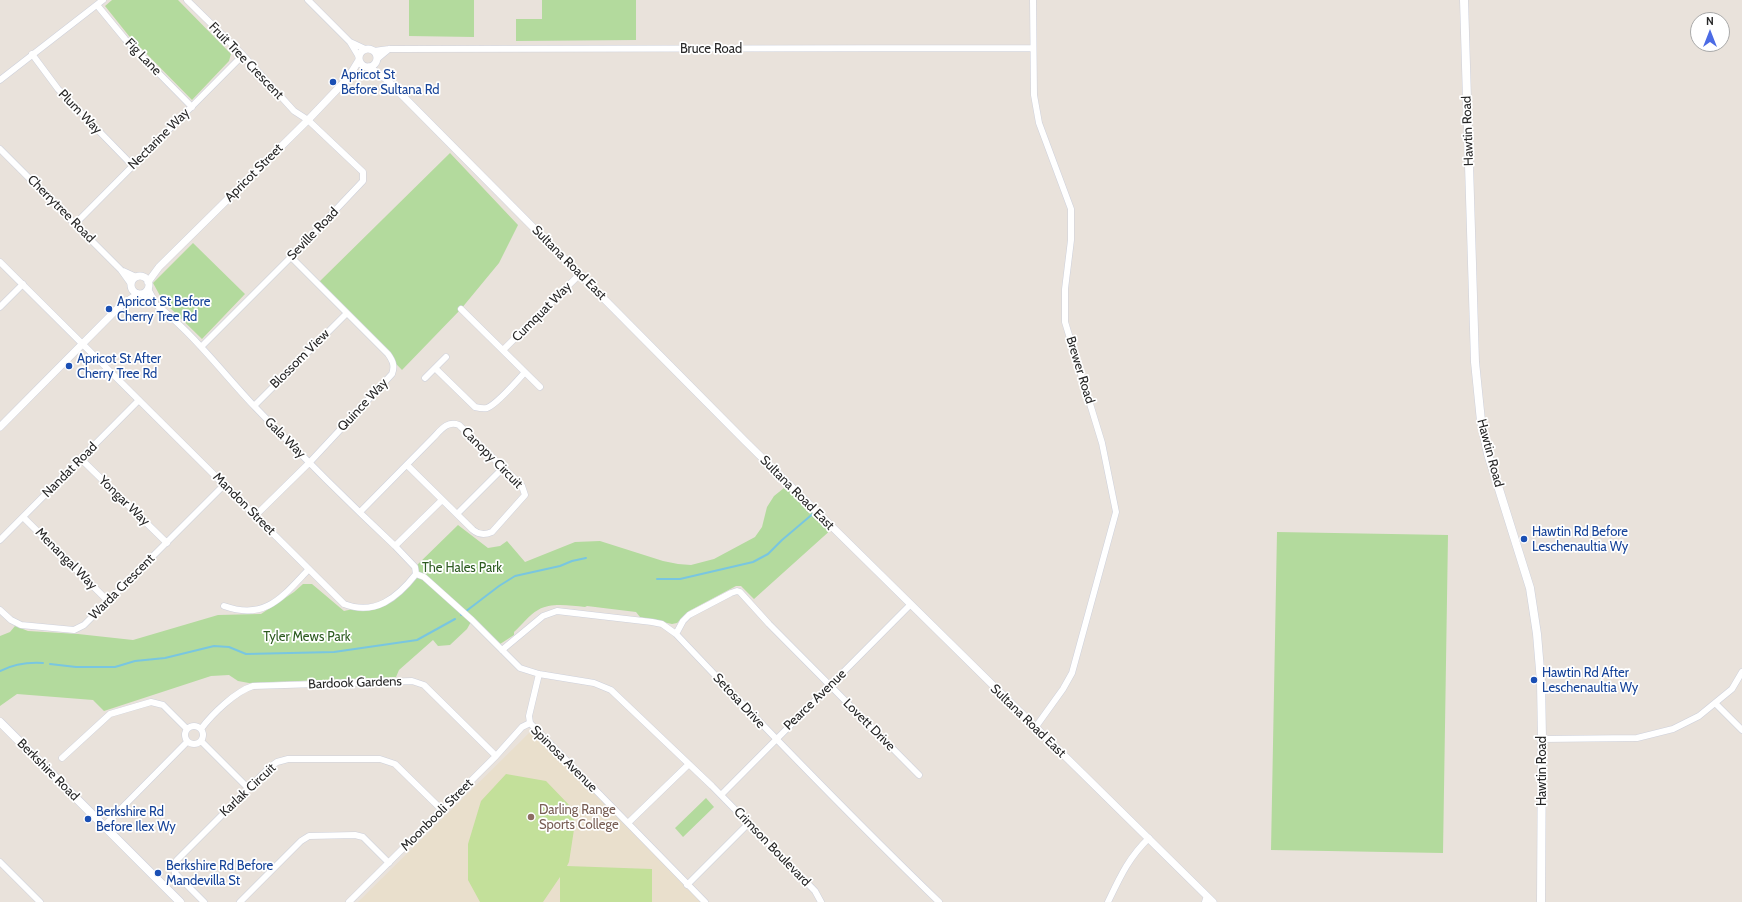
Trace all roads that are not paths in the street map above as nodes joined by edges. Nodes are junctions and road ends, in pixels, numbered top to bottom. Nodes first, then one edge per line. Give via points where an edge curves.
1 (103, 0) edge
2 (187, 0) edge
3 (308, 0) edge
4 (1032, 0) edge
5 (1464, 0) edge
6 (97, 5) junction
7 (350, 42) junction
8 (1032, 48) junction
9 (365, 49) junction
10 (389, 49) junction
11 (374, 51) junction
12 (32, 54) junction
13 (243, 55) junction
14 (359, 58) junction
15 (376, 60) junction
16 (368, 67) junction
17 (348, 78) junction
18 (386, 79) junction
19 (0, 80) edge
20 (192, 107) junction
21 (308, 120) junction
22 (0, 148) edge
23 (133, 166) junction
24 (75, 224) junction
25 (292, 257) junction
26 (0, 262) edge
27 (159, 267) junction
28 (121, 270) junction
29 (580, 274) junction
30 (139, 277) junction
31 (148, 282) junction
32 (23, 284) junction
33 (131, 286) junction
34 (148, 289) junction
35 (139, 294) junction
36 (156, 304) junction
37 (0, 307) edge
38 (119, 307) junction
39 (461, 309) dead end
40 (347, 313) junction
41 (82, 344) junction
42 (201, 346) junction
43 (503, 350) junction
44 (446, 357) dead end
45 (434, 368) junction
46 (525, 372) junction
47 (425, 378) dead end
48 (540, 387) dead end
49 (139, 400) junction
50 (254, 406) junction
51 (0, 427) edge
52 (81, 459) junction
53 (310, 462) junction
54 (407, 465) junction
55 (504, 467) junction
56 (224, 485) junction
57 (442, 500) junction
58 (360, 512) junction
59 (457, 514) junction
60 (23, 516) junction
61 (255, 516) junction
62 (0, 540) edge
63 (166, 543) junction
64 (395, 546) junction
65 (309, 569) junction
66 (416, 572) junction
67 (108, 600) junction
68 (910, 605) junction
69 (224, 606) dead end
70 (0, 610) edge
71 (676, 634) junction
72 (502, 650) junction
73 (1742, 672) edge
74 (539, 674) junction
75 (830, 686) junction
76 (1715, 703) junction
77 (0, 722) edge
78 (530, 723) junction
79 (522, 727) joint
80 (1034, 728) junction
81 (187, 729) junction
82 (201, 729) junction
83 (1742, 730) edge
84 (776, 739) junction
85 (1542, 739) junction
86 (201, 741) junction
87 (187, 742) junction
88 (496, 756) junction
89 (62, 758) dead end
90 (689, 764) junction
91 (919, 775) dead end
92 (248, 788) junction
93 (721, 795) junction
94 (442, 810) junction
95 (749, 823) junction
96 (628, 824) junction
97 (104, 826) junction
98 (1149, 838) junction
99 (0, 862) edge
100 (389, 863) junction
101 (687, 885) junction
102 (1206, 899) edge
103 (36, 901) edge
104 (180, 902) edge
105 (204, 902) edge
106 (240, 902) edge
107 (349, 902) edge
108 (705, 902) edge
109 (821, 902) edge
110 (939, 902) edge
111 (1108, 902) edge
112 (1213, 902) edge
113 (1541, 902) edge

1 - 6 street
2 - 13 street, Fruit Tree Crescent
3 - 7 street
4 - 8 street, Brewer Road
5 - 85 main road, Hawtin Road via 1475,362 1481,421 1488,454 1530,588 1541,674
6 - 12 street
6 - 20 street, Fig Lane via 125,39
7 - 9 street
7 - 14 street
8 - 10 street, Bruce Road
8 - 80 street, Brewer Road via 1034,95 1039,123 1071,209 1065,322 1102,443 1116,512 1072,673
9 - 11 street
9 - 14 street
10 - 11 street, Bruce Road
10 - 15 street
11 - 15 street
12 - 19 street
12 - 23 street, Plum Way via 58,90
13 - 20 street, Nectarine Way
13 - 21 street, Fruit Tree Crescent via 294,111
14 - 16 street via 363,65
14 - 17 street, Apricot Street
15 - 16 street
15 - 18 street, Sultana Road East
16 - 17 street, Apricot Street
16 - 18 street, Sultana Road East
17 - 21 street, Apricot Street
18 - 29 street, Sultana Road East
20 - 23 street, Nectarine Way
21 - 25 street, Seville Road via 363,172 363,182
21 - 27 street, Apricot Street
22 - 24 street, Cherrytree Road
23 - 24 street, Nectarine Way
24 - 28 street, Cherrytree Road
25 - 40 street, Quince Way
25 - 42 street, Seville Road
26 - 32 street, Mandon Street
27 - 30 street, Apricot Street
27 - 31 street, Apricot Street
28 - 30 street, Cherrytree Road
28 - 33 street, Cherrytree Road
29 - 43 street, Cumquat Way
29 - 68 street, Sultana Road East
30 - 31 street
30 - 33 street
31 - 34 street
32 - 37 street
32 - 41 street, Mandon Street
33 - 35 street
33 - 38 street
34 - 35 street
34 - 36 street, Gala Way
35 - 36 street, Gala Way
35 - 38 street
36 - 42 street, Gala Way
38 - 41 street
39 - 43 street
40 - 50 street, Blossom View
40 - 53 street, Quince Way via 388,354 393,361 394,369
41 - 49 street, Mandon Street
41 - 51 street
42 - 50 street, Gala Way
43 - 46 street
44 - 45 street
45 - 46 street via 475,407 481,409 494,403
45 - 47 street
46 - 48 street
49 - 52 street, Nandat Road
49 - 56 street, Mandon Street
50 - 53 street, Gala Way
52 - 60 street, Nandat Road
52 - 63 street, Yongar Way
53 - 58 street, Gala Way
53 - 61 street, Quince Way
54 - 55 street, Canopy Circuit via 451,423 459,425
54 - 57 street, Canopy Circuit
54 - 58 street, Canopy Circuit
55 - 59 street
55 - 59 street, Canopy Circuit via 522,486 525,495 500,525 492,532 480,534
56 - 61 street, Mandon Street
56 - 63 street, Warda Crescent
57 - 59 street, Canopy Circuit
57 - 64 street
58 - 64 street, Gala Way
60 - 62 street, Nandat Road
60 - 67 street, Menangal Way
61 - 65 street, Mandon Street
63 - 67 street, Warda Crescent
64 - 66 street, Gala Way
65 - 66 street, Mandon Street via 344,604 354,608 376,606 389,601 405,587
65 - 69 street via 278,601 268,607 234,610
66 - 72 street, Gala Way
67 - 70 street, Warda Crescent via 84,625 74,630 21,625
68 - 75 street, Pearce Avenue
68 - 80 street, Sultana Road East
71 - 72 street, Setosa Drive via 662,624 652,622 557,611 543,616
71 - 75 street, Lovett Drive via 689,616 738,591
71 - 84 street, Setosa Drive
72 - 74 street via 520,668
73 - 76 street via 1732,689
74 - 78 street via 529,716
74 - 90 street, Crimson Boulevard via 603,686 620,697
75 - 84 street, Pearce Avenue
75 - 91 street, Lovett Drive
76 - 83 street
76 - 85 street via 1700,716 1673,730 1637,738
77 - 97 main road, Berkshire Road
78 - 79 street, Spinosa Avenue
78 - 96 street, Spinosa Avenue
79 - 88 street, Moonbooli Street
80 - 98 street, Sultana Road East
81 - 82 street via 196,726
81 - 87 street via 184,734
81 - 89 street via 163,706 150,702 110,714
82 - 86 street via 204,734
82 - 88 street, Bardook Gardens via 235,694 253,686 406,681 424,685
84 - 93 street, Pearce Avenue
84 - 110 street, Setosa Drive via 862,828
85 - 113 main road, Hawtin Road
86 - 87 street via 196,744
86 - 92 street
87 - 97 street
88 - 94 street, Moonbooli Street
90 - 93 street, Crimson Boulevard
90 - 96 street
92 - 94 street, Karlak Circuit via 274,764 288,759 380,759 395,764
92 - 105 street, Karlak Circuit via 176,860 175,873
93 - 95 street, Crimson Boulevard
94 - 100 street, Moonbooli Street
95 - 101 street
95 - 109 street, Crimson Boulevard via 815,891
96 - 101 street, Spinosa Avenue
97 - 104 main road, Berkshire Road
98 - 102 street, Sultana Road East
98 - 111 street via 1136,850 1123,870
99 - 103 street
100 - 106 street via 363,837 346,834 309,836
100 - 107 street, Moonbooli Street
101 - 108 street, Spinosa Avenue
102 - 112 street, Sultana Road East

